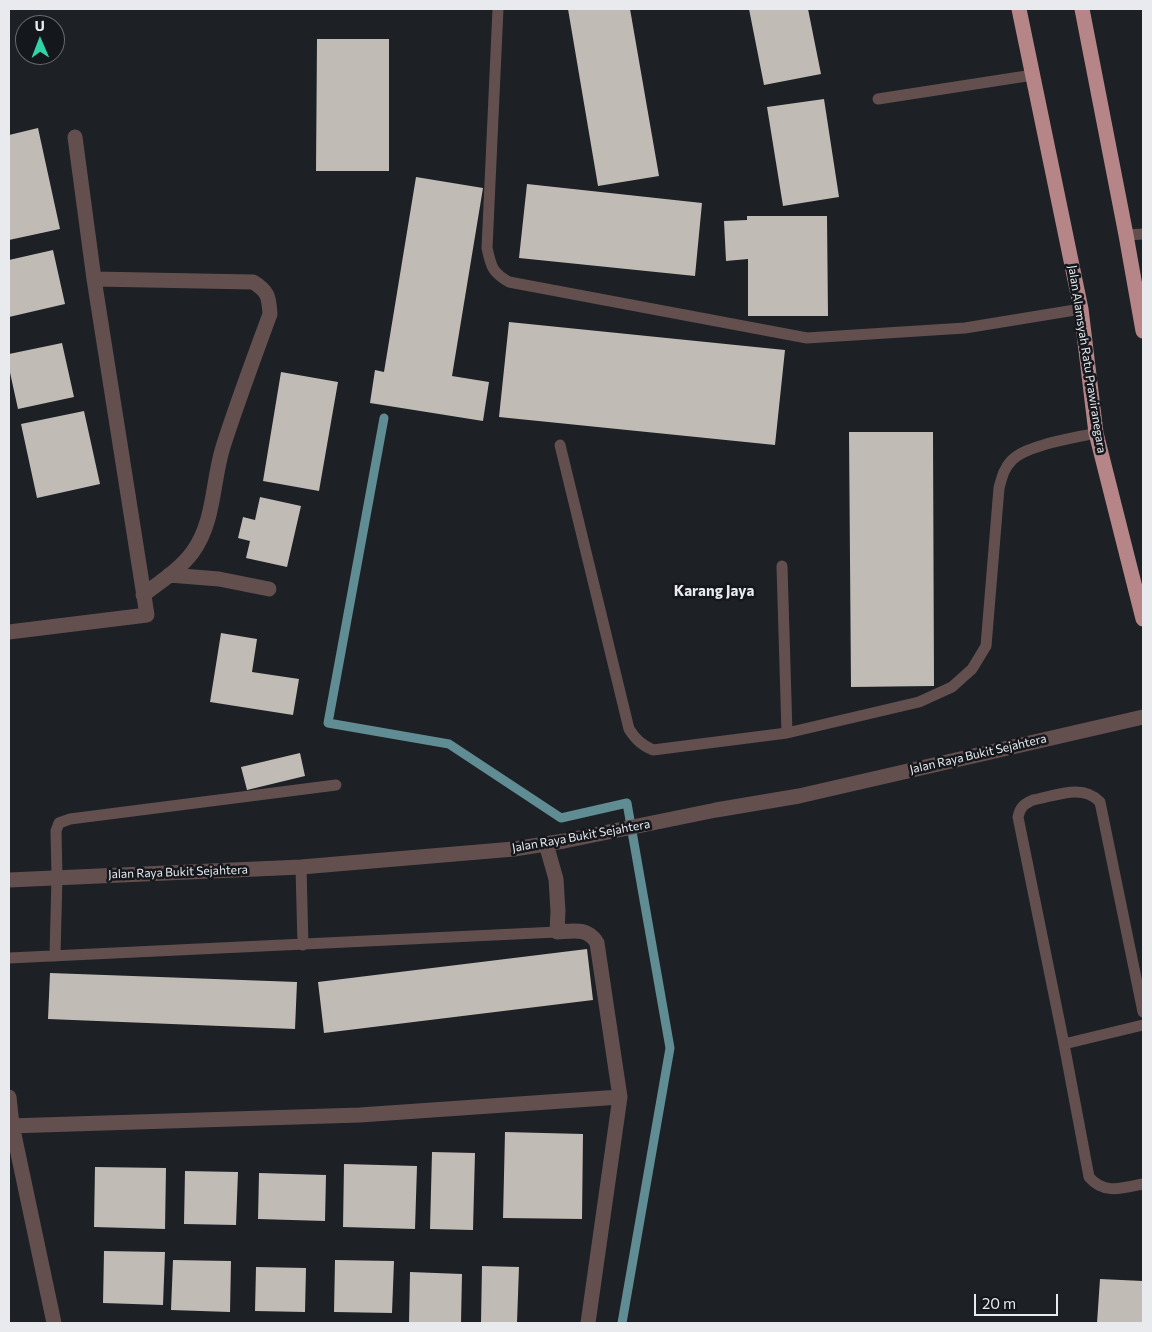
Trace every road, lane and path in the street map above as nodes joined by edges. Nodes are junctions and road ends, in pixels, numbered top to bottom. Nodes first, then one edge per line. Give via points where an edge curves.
1 (498, 9) edge
2 (1019, 9) edge
3 (1082, 9) edge
4 (1033, 75) junction
5 (878, 99) dead end
6 (75, 136) dead end
7 (1143, 234) edge
8 (1126, 235) junction
9 (94, 279) junction
10 (1081, 309) junction
11 (1143, 331) edge
12 (1096, 433) junction
13 (560, 445) dead end
14 (782, 566) dead end
15 (169, 575) junction
16 (269, 589) dead end
17 (143, 595) junction
18 (1143, 619) edge
19 (9, 632) edge
20 (1143, 717) edge
21 (787, 733) junction
22 (336, 785) dead end
23 (546, 844) junction
24 (301, 867) junction
25 (57, 877) junction
26 (9, 880) edge
27 (557, 932) junction
28 (303, 945) junction
29 (55, 956) junction
30 (9, 958) edge
31 (1143, 1012) edge
32 (1143, 1025) edge
33 (1064, 1044) junction
34 (9, 1097) edge
35 (620, 1097) junction
36 (10, 1126) edge
37 (1143, 1184) edge
38 (54, 1323) edge
39 (588, 1323) edge

1 - 10 lane via 487,248 497,275 509,282 807,338 965,328
2 - 4 highway, Jalan Alamsyah Ratu Prawiranegara
3 - 8 highway
4 - 5 lane
4 - 10 highway, Jalan Alamsyah Ratu Prawiranegara
6 - 9 street
7 - 8 lane
8 - 11 highway
9 - 15 street via 252,282 263,288 269,300 270,314 222,449 211,510 192,553
9 - 17 street
10 - 12 highway, Jalan Alamsyah Ratu Prawiranegara
12 - 18 highway, Jalan Alamsyah Ratu Prawiranegara
12 - 21 lane via 1028,450 1013,459 1003,472 986,646 972,669 952,687 919,702
13 - 21 lane via 629,729 635,739 653,750
14 - 21 lane
15 - 16 street via 219,579
15 - 17 street
17 - 19 street via 147,614
20 - 23 street, Jalan Raya Bukit Sejahtera via 798,796
22 - 25 lane via 64,821 59,823 56,831
23 - 24 street, Jalan Raya Bukit Sejahtera
23 - 27 street via 556,879
24 - 25 street, Jalan Raya Bukit Sejahtera
24 - 28 lane
25 - 26 street, Jalan Raya Bukit Sejahtera
25 - 29 lane
27 - 28 lane
27 - 35 street via 582,931 593,936 597,943
28 - 29 lane
29 - 30 lane
31 - 33 lane via 1100,802 1081,791 1026,803 1018,817
32 - 33 lane
33 - 37 lane via 1089,1177 1095,1185 1113,1190
34 - 36 street
35 - 36 street via 360,1114
35 - 39 street
36 - 38 street

